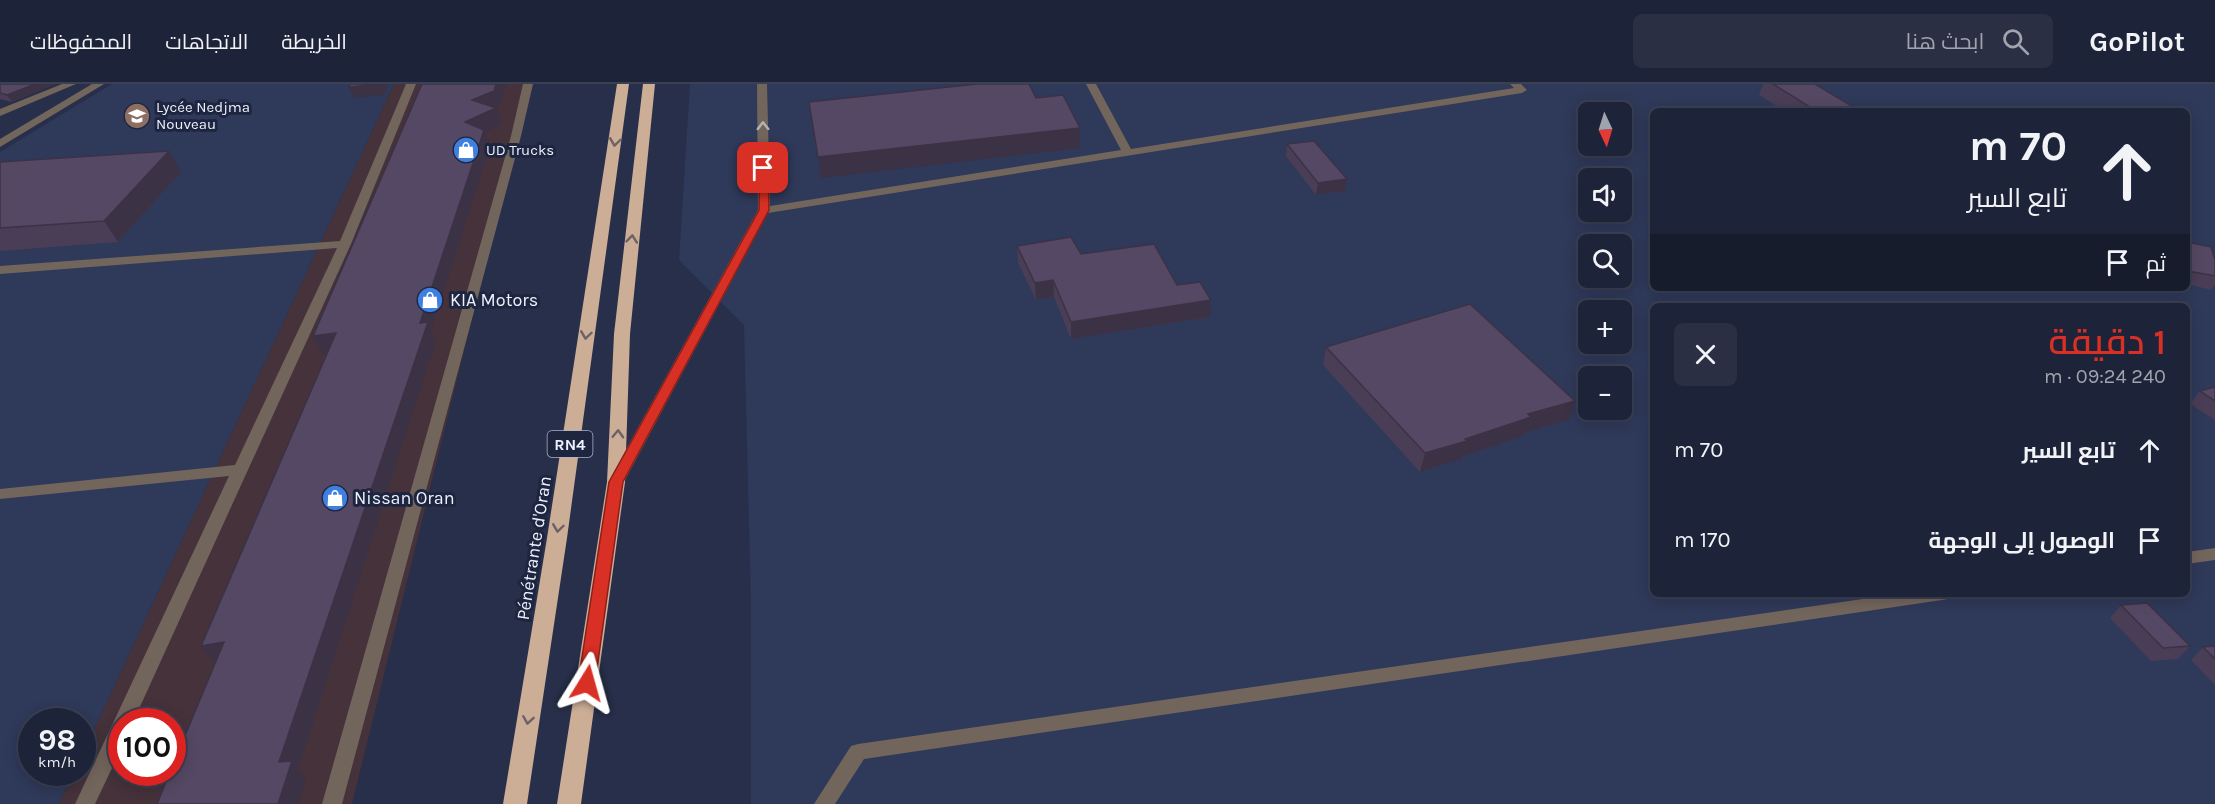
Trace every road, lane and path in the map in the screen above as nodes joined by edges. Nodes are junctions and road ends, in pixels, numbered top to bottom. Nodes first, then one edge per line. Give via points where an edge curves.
1 (71, 84) edge
2 (99, 84) edge
3 (411, 84) edge
4 (528, 84) edge
5 (623, 84) edge
6 (649, 84) edge
7 (762, 84) edge
8 (1091, 84) edge
9 (1515, 84) edge
10 (0, 113) edge
11 (0, 144) edge
12 (1127, 153) junction
13 (764, 210) junction
14 (345, 244) junction
15 (0, 270) edge
16 (239, 470) junction
17 (616, 482) junction
18 (0, 494) edge
19 (2215, 554) edge
20 (2190, 558) edge
21 (1921, 597) edge
22 (129, 708) edge
23 (108, 754) edge
24 (85, 804) edge
25 (332, 804) edge
26 (515, 804) edge
27 (570, 804) edge
28 (824, 804) edge

1 - 10 street
2 - 11 street
3 - 14 street
4 - 25 street
5 -> 26 highway, Pénétrante d'Oran / RN4
17 -> 6 highway, RN4 via 622,334
13 -> 7 street
8 - 12 street
9 - 12 street via 1522,90
12 - 13 street
13 - 17 street
14 - 15 street
14 - 16 street
16 - 18 street
16 - 22 street
17 - 27 highway, RN4
19 - 20 street
21 - 28 street via 858,752
23 - 24 street

